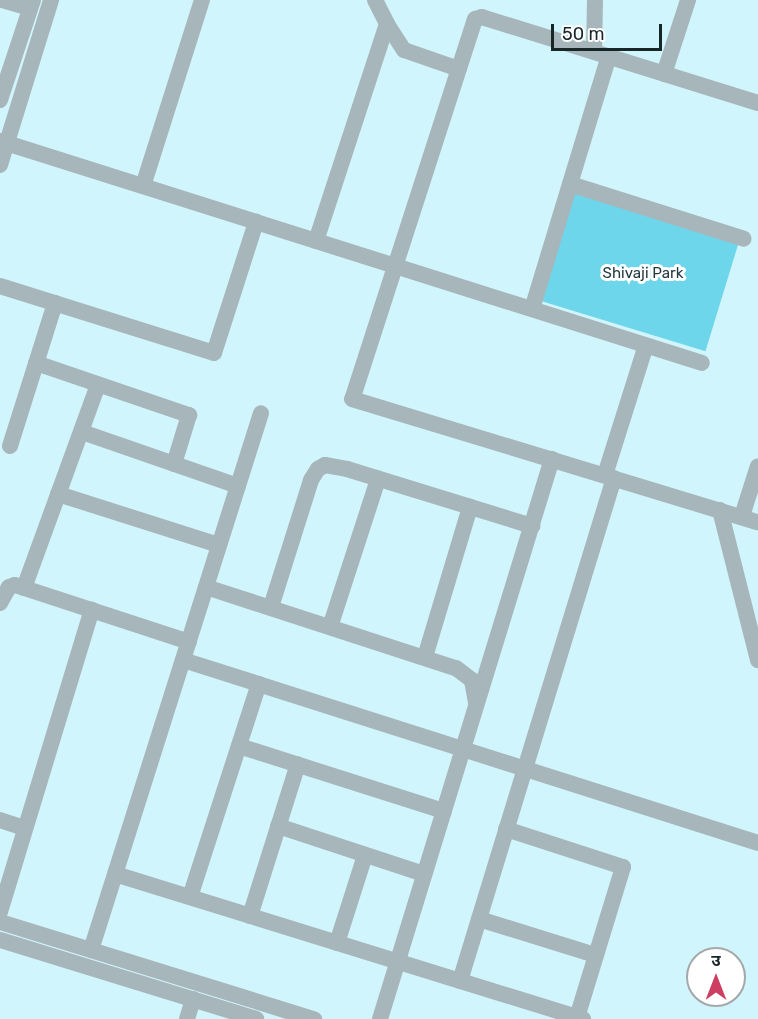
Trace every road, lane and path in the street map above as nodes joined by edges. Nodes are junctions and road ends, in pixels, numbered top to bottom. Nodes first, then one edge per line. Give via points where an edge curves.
1 (2, 0) edge
2 (51, 0) edge
3 (202, 0) edge
4 (375, 0) edge
5 (595, 0) edge
6 (688, 0) edge
7 (31, 4) edge
8 (387, 24) junction
9 (602, 54) junction
10 (459, 69) junction
11 (664, 74) junction
12 (0, 100) edge
13 (758, 103) edge
14 (4, 142) edge
15 (0, 165) edge
16 (570, 184) junction
17 (143, 186) junction
18 (256, 222) junction
19 (744, 239) dead end
20 (316, 241) junction
21 (395, 266) junction
22 (0, 286) edge
23 (55, 303) junction
24 (532, 309) junction
25 (646, 345) junction
26 (36, 363) junction
27 (702, 363) dead end
28 (98, 385) junction
29 (261, 413) dead end
30 (82, 432) junction
31 (10, 446) dead end
32 (552, 459) junction
33 (174, 464) junction
34 (758, 466) edge
35 (609, 476) junction
36 (378, 479) junction
37 (238, 486) junction
38 (58, 494) junction
39 (470, 507) junction
40 (720, 510) junction
41 (742, 516) junction
42 (758, 522) edge
43 (532, 526) junction
44 (219, 545) junction
45 (206, 587) junction
46 (24, 588) junction
47 (0, 603) edge
48 (271, 607) junction
49 (92, 610) junction
50 (330, 627) junction
51 (189, 642) junction
52 (425, 657) junction
53 (183, 660) junction
54 (758, 660) edge
55 (259, 684) junction
56 (476, 707) junction
57 (239, 746) junction
58 (463, 749) junction
59 (298, 764) junction
60 (525, 768) junction
61 (444, 811) junction
62 (0, 820) edge
63 (278, 826) junction
64 (26, 828) junction
65 (507, 829) junction
66 (758, 843) edge
67 (365, 855) junction
68 (115, 874) junction
69 (424, 874) junction
70 (190, 897) junction
71 (0, 912) edge
72 (250, 915) junction
73 (479, 919) junction
74 (0, 921) edge
75 (0, 940) edge
76 (337, 943) junction
77 (91, 950) junction
78 (595, 955) junction
79 (398, 961) junction
80 (460, 981) junction
81 (193, 999) junction
82 (580, 1018) edge
83 (187, 1019) edge
84 (256, 1019) edge
85 (314, 1019) edge
86 (380, 1019) edge

1 - 7 street
2 - 14 street
3 - 17 street
4 - 8 street
5 - 9 street
6 - 11 street
7 - 12 street
8 - 10 street via 404,50
8 - 20 street
9 - 10 street via 482,17 475,19
9 - 11 street
9 - 16 street
10 - 21 street
11 - 13 street
14 - 15 street
14 - 17 street
16 - 19 street
16 - 24 street
17 - 18 street
18 - 20 street
18 - 23 street via 214,353
20 - 21 street
21 - 24 street
21 - 32 street via 352,399
22 - 23 street
23 - 26 street
24 - 25 street
25 - 27 street
25 - 35 street
26 - 28 street
26 - 31 street
28 - 30 street
28 - 33 street via 189,415
29 - 37 street
30 - 33 street
30 - 38 street
32 - 35 street
32 - 43 street
33 - 37 street
34 - 41 street
35 - 40 street
35 - 60 street
36 - 39 street
36 - 48 street via 331,464 318,468
36 - 50 street
37 - 44 street
38 - 44 street
38 - 46 street
39 - 43 street
39 - 52 street
40 - 41 street
40 - 54 street
41 - 42 street
43 - 56 street
44 - 45 street
45 - 48 street
45 - 51 street
46 - 47 street via 10,585
46 - 49 street
48 - 50 street
49 - 51 street
49 - 64 street
50 - 52 street
51 - 53 street
52 - 56 street via 468,675
53 - 55 street
53 - 68 street
55 - 57 street
55 - 58 street
56 - 58 street
57 - 59 street
57 - 70 street
58 - 60 street
58 - 61 street
59 - 61 street
59 - 63 street
60 - 65 street
60 - 66 street
61 - 69 street
62 - 64 street
63 - 67 street
63 - 72 street
64 - 71 street
65 - 73 street
65 - 78 street via 623,867
67 - 69 street
67 - 76 street
68 - 70 street
68 - 77 street
69 - 79 street
70 - 72 street
72 - 76 street
73 - 78 street
73 - 80 street
74 - 77 street
75 - 81 street
76 - 79 street
77 - 85 street
78 - 82 street
79 - 80 street
79 - 86 street
80 - 82 street
81 - 83 street
81 - 84 street

